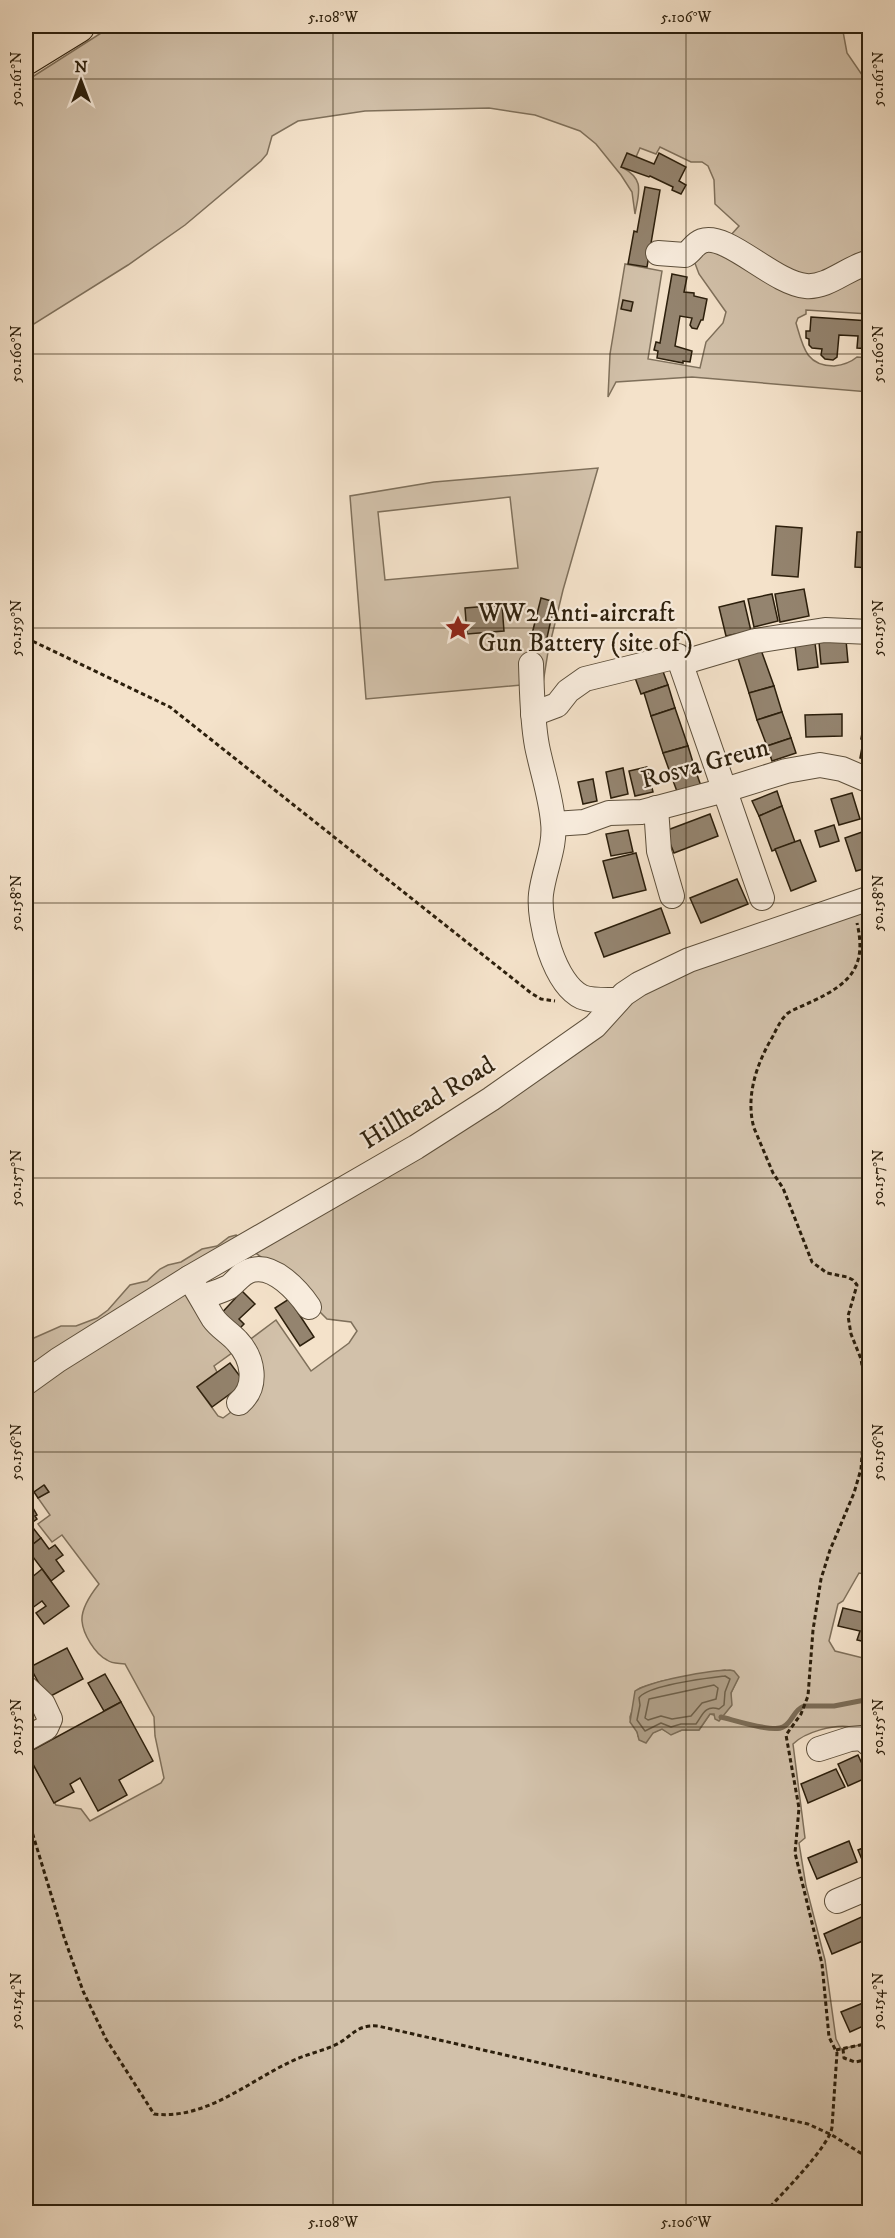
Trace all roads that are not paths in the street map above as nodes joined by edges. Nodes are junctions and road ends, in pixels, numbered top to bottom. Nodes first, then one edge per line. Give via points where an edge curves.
1 (78, 26) edge
2 (26, 58) edge
3 (658, 253) dead end
4 (870, 262) edge
5 (870, 632) edge
6 (679, 660) junction
7 (531, 664) dead end
8 (533, 714) junction
9 (870, 781) edge
10 (725, 790) junction
11 (656, 808) junction
12 (554, 824) junction
13 (672, 896) dead end
14 (762, 898) dead end
15 (861, 900) edge
16 (618, 1000) junction
17 (196, 1288) junction
18 (309, 1307) dead end
19 (26, 1383) edge
20 (239, 1403) dead end
21 (26, 1688) edge
22 (26, 1738) edge
23 (870, 1745) edge
24 (819, 1749) dead end
25 (870, 1887) edge
26 (837, 1901) dead end

1 - 2 highway
3 - 4 street via 685,255 698,243 715,240 783,280 808,286
5 - 6 street via 825,630 754,641
6 - 8 street via 585,679 557,705
6 - 10 street
7 - 8 street
8 - 12 street
9 - 10 street, Rosva Greun via 820,765
10 - 11 street, Rosva Greun
10 - 14 street
11 - 12 street, Rosva Greun
11 - 13 street via 659,851
12 - 16 street via 541,895 548,945 556,966 580,996
15 - 16 street, Hillhead Road via 672,967
16 - 17 street, Hillhead Road via 582,1036 467,1115
17 - 18 street via 230,1286 249,1270 263,1269 295,1289
17 - 19 street, Hillhead Road via 74,1349
17 - 20 street via 215,1320 237,1341 250,1362 251,1387
21 - 22 street via 43,1704 50,1719 46,1728
23 - 24 street via 855,1738
25 - 26 street

